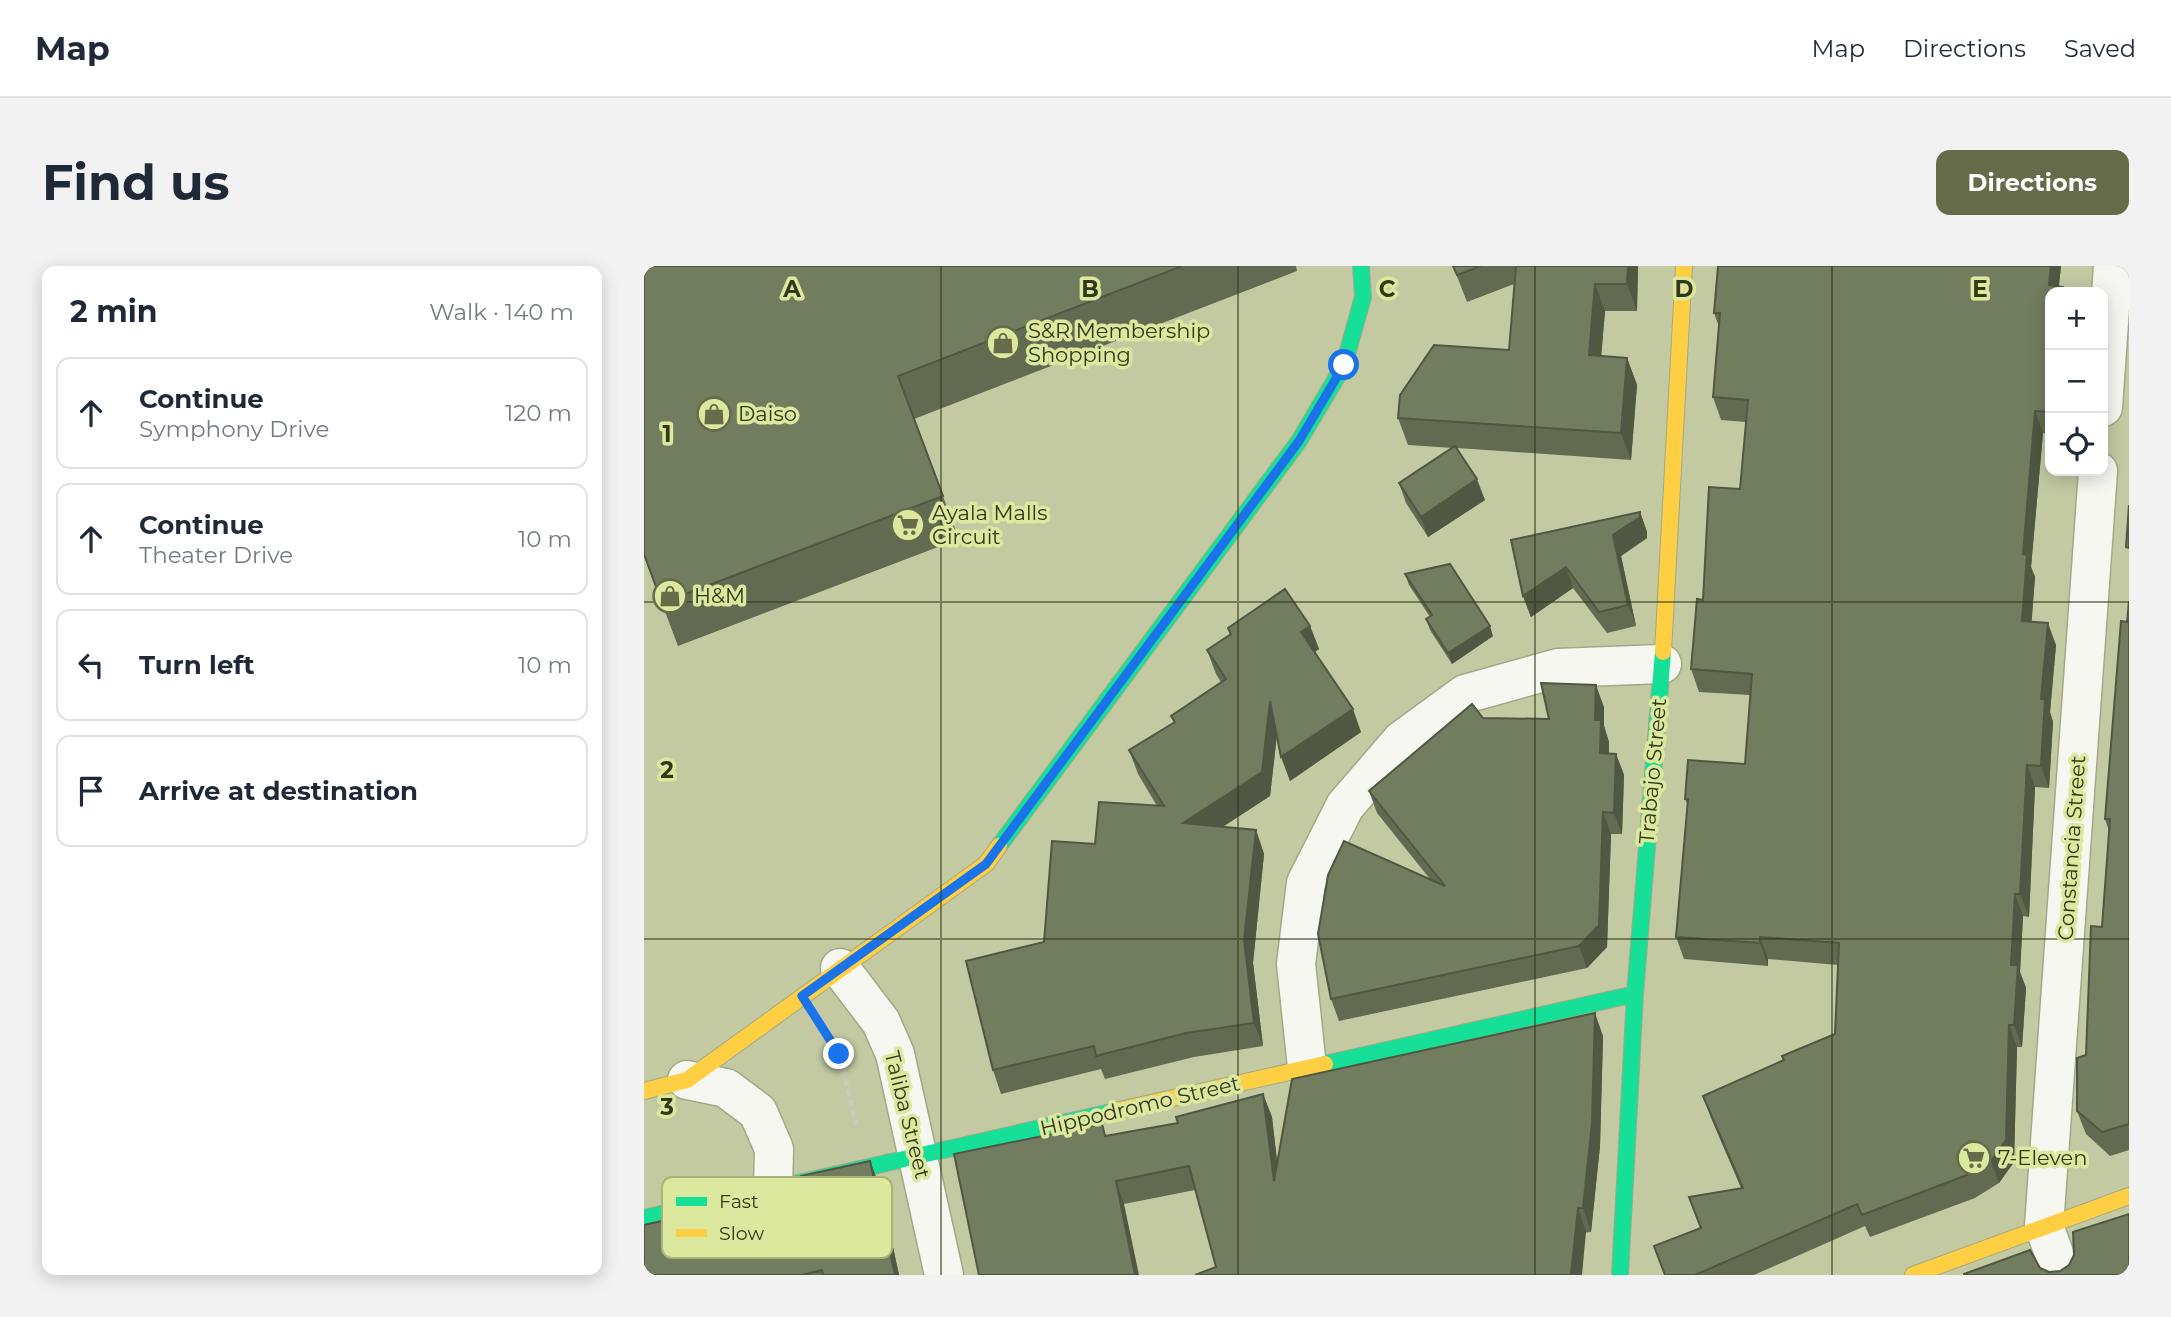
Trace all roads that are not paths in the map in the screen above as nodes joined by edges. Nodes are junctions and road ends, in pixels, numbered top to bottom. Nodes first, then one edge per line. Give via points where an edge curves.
1 (1361, 266) edge
2 (1684, 266) edge
3 (2113, 266) edge
4 (2107, 350) edge
5 (2098, 476) edge
6 (1662, 664) junction
7 (840, 968) junction
8 (1635, 994) junction
9 (1307, 1068) junction
10 (687, 1080) junction
11 (644, 1091) edge
12 (919, 1157) junction
13 (773, 1177) edge
14 (821, 1177) edge
15 (2129, 1196) edge
16 (662, 1214) edge
17 (644, 1218) edge
18 (2044, 1226) junction
19 (944, 1275) edge
20 (1620, 1275) edge
21 (1913, 1275) edge
22 (2062, 1275) edge

1 - 7 street via 1363,297 1344,365 1299,441 986,864
2 - 6 street, Trabajo Street
3 - 4 street
5 - 18 street, Constancia Street
6 - 8 street, Trabajo Street
6 - 9 street via 1558,668 1465,694 1402,740 1345,806 1306,883 1296,964
7 - 10 street
7 - 12 street, Taliba Street via 881,1022 895,1054
8 - 9 street, Hippodromo Street
8 - 20 street, Trabajo Street
9 - 12 street, Hippodromo Street
10 - 11 street
10 - 13 street via 726,1088 758,1112 774,1149
12 - 14 street, Hippodromo Street
12 - 19 street, Taliba Street
15 - 18 street
16 - 17 street, Hippodromo Street
18 - 21 street
18 - 22 street

